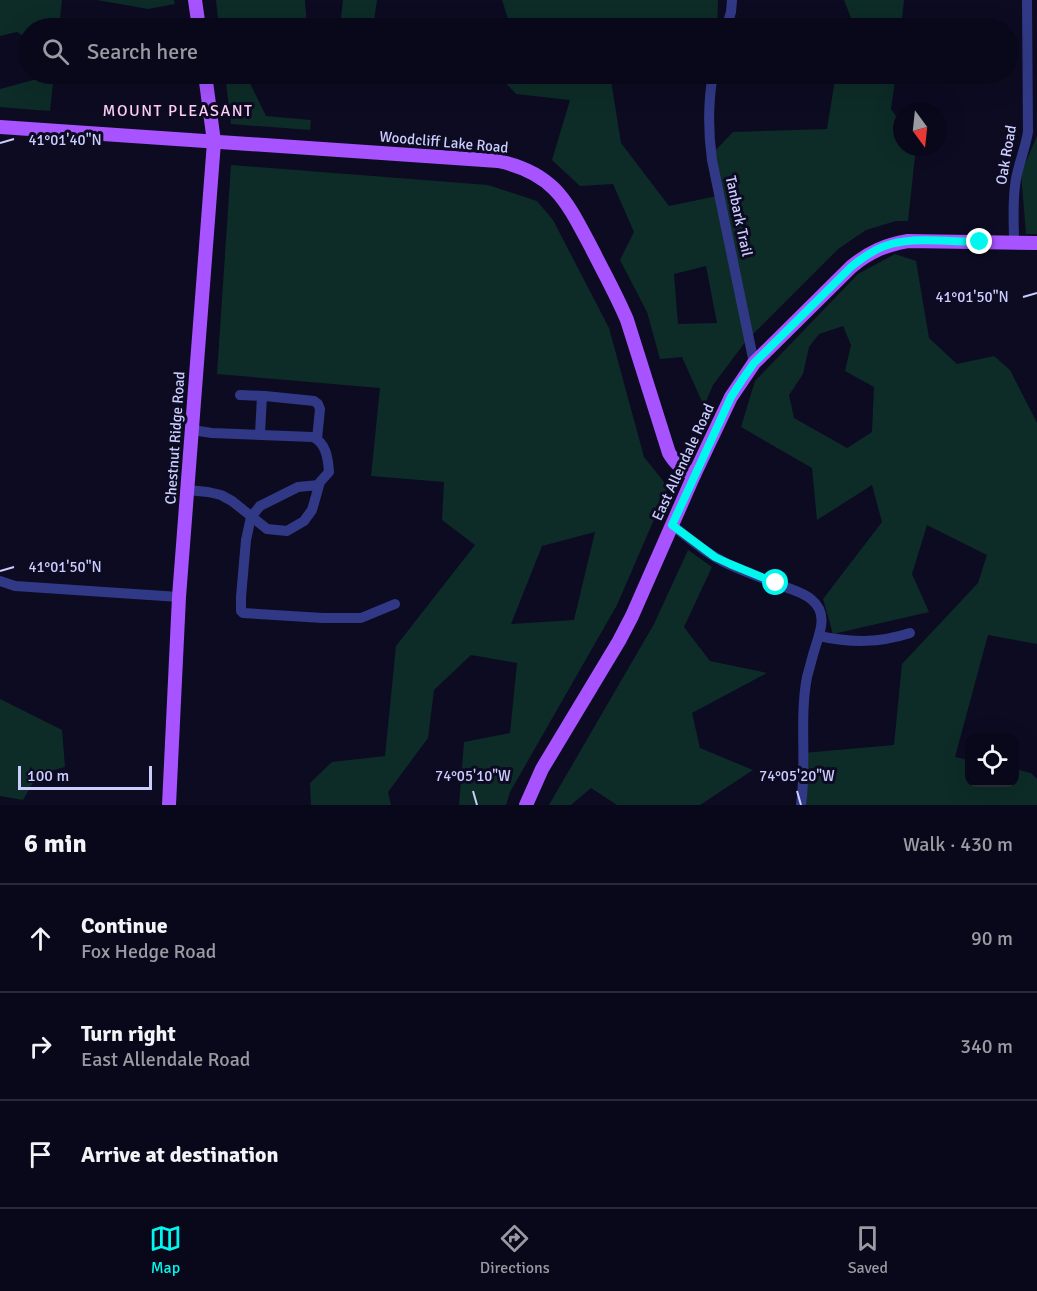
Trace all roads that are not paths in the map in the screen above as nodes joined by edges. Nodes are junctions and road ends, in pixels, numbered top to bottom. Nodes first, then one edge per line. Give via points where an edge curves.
1 (195, 0) edge
2 (732, 0) edge
3 (1026, 0) edge
4 (198, 18) edge
5 (729, 18) edge
6 (206, 84) edge
7 (712, 84) edge
8 (0, 127) edge
9 (214, 142) junction
10 (1014, 243) junction
11 (1037, 243) edge
12 (754, 363) junction
13 (240, 395) dead end
14 (262, 396) junction
15 (192, 430) junction
16 (260, 434) junction
17 (317, 439) junction
18 (694, 475) junction
19 (319, 485) junction
20 (187, 490) junction
21 (251, 517) junction
22 (672, 525) junction
23 (0, 582) edge
24 (179, 597) junction
25 (395, 604) dead end
26 (910, 633) dead end
27 (819, 636) junction
28 (169, 805) edge
29 (526, 805) edge
30 (801, 805) edge

1 - 4 main road
2 - 5 street
3 - 10 street, Oak Road via 1028,132 1015,187
6 - 9 main road, Chestnut Ridge Road
7 - 12 street, Tanbark Trail via 712,160
8 - 9 main road, Woodcliff Lake Road
9 - 15 main road, Chestnut Ridge Road
9 - 18 main road, Woodcliff Lake Road via 498,161 541,177 570,208 618,299 669,453 675,463
10 - 11 main road, East Allendale Road
10 - 12 main road, East Allendale Road via 908,241 878,249 851,267
12 - 18 main road, East Allendale Road via 731,397
13 - 14 street
14 - 16 street
14 - 17 street via 318,404
15 - 16 street
15 - 20 main road, Chestnut Ridge Road
16 - 17 street
17 - 19 street via 324,446 329,472
18 - 22 main road, East Allendale Road
19 - 21 street via 298,487 260,506
19 - 21 street via 312,510 304,521 287,531 267,529
20 - 21 street via 221,495
20 - 24 main road, Chestnut Ridge Road
21 - 25 street via 241,597 243,613 361,618
22 - 27 street via 715,557 811,598 821,611
22 - 29 main road, East Allendale Road via 626,627 542,769
23 - 24 street
24 - 28 main road, Chestnut Ridge Road
26 - 27 street via 871,641
27 - 30 street via 804,699

